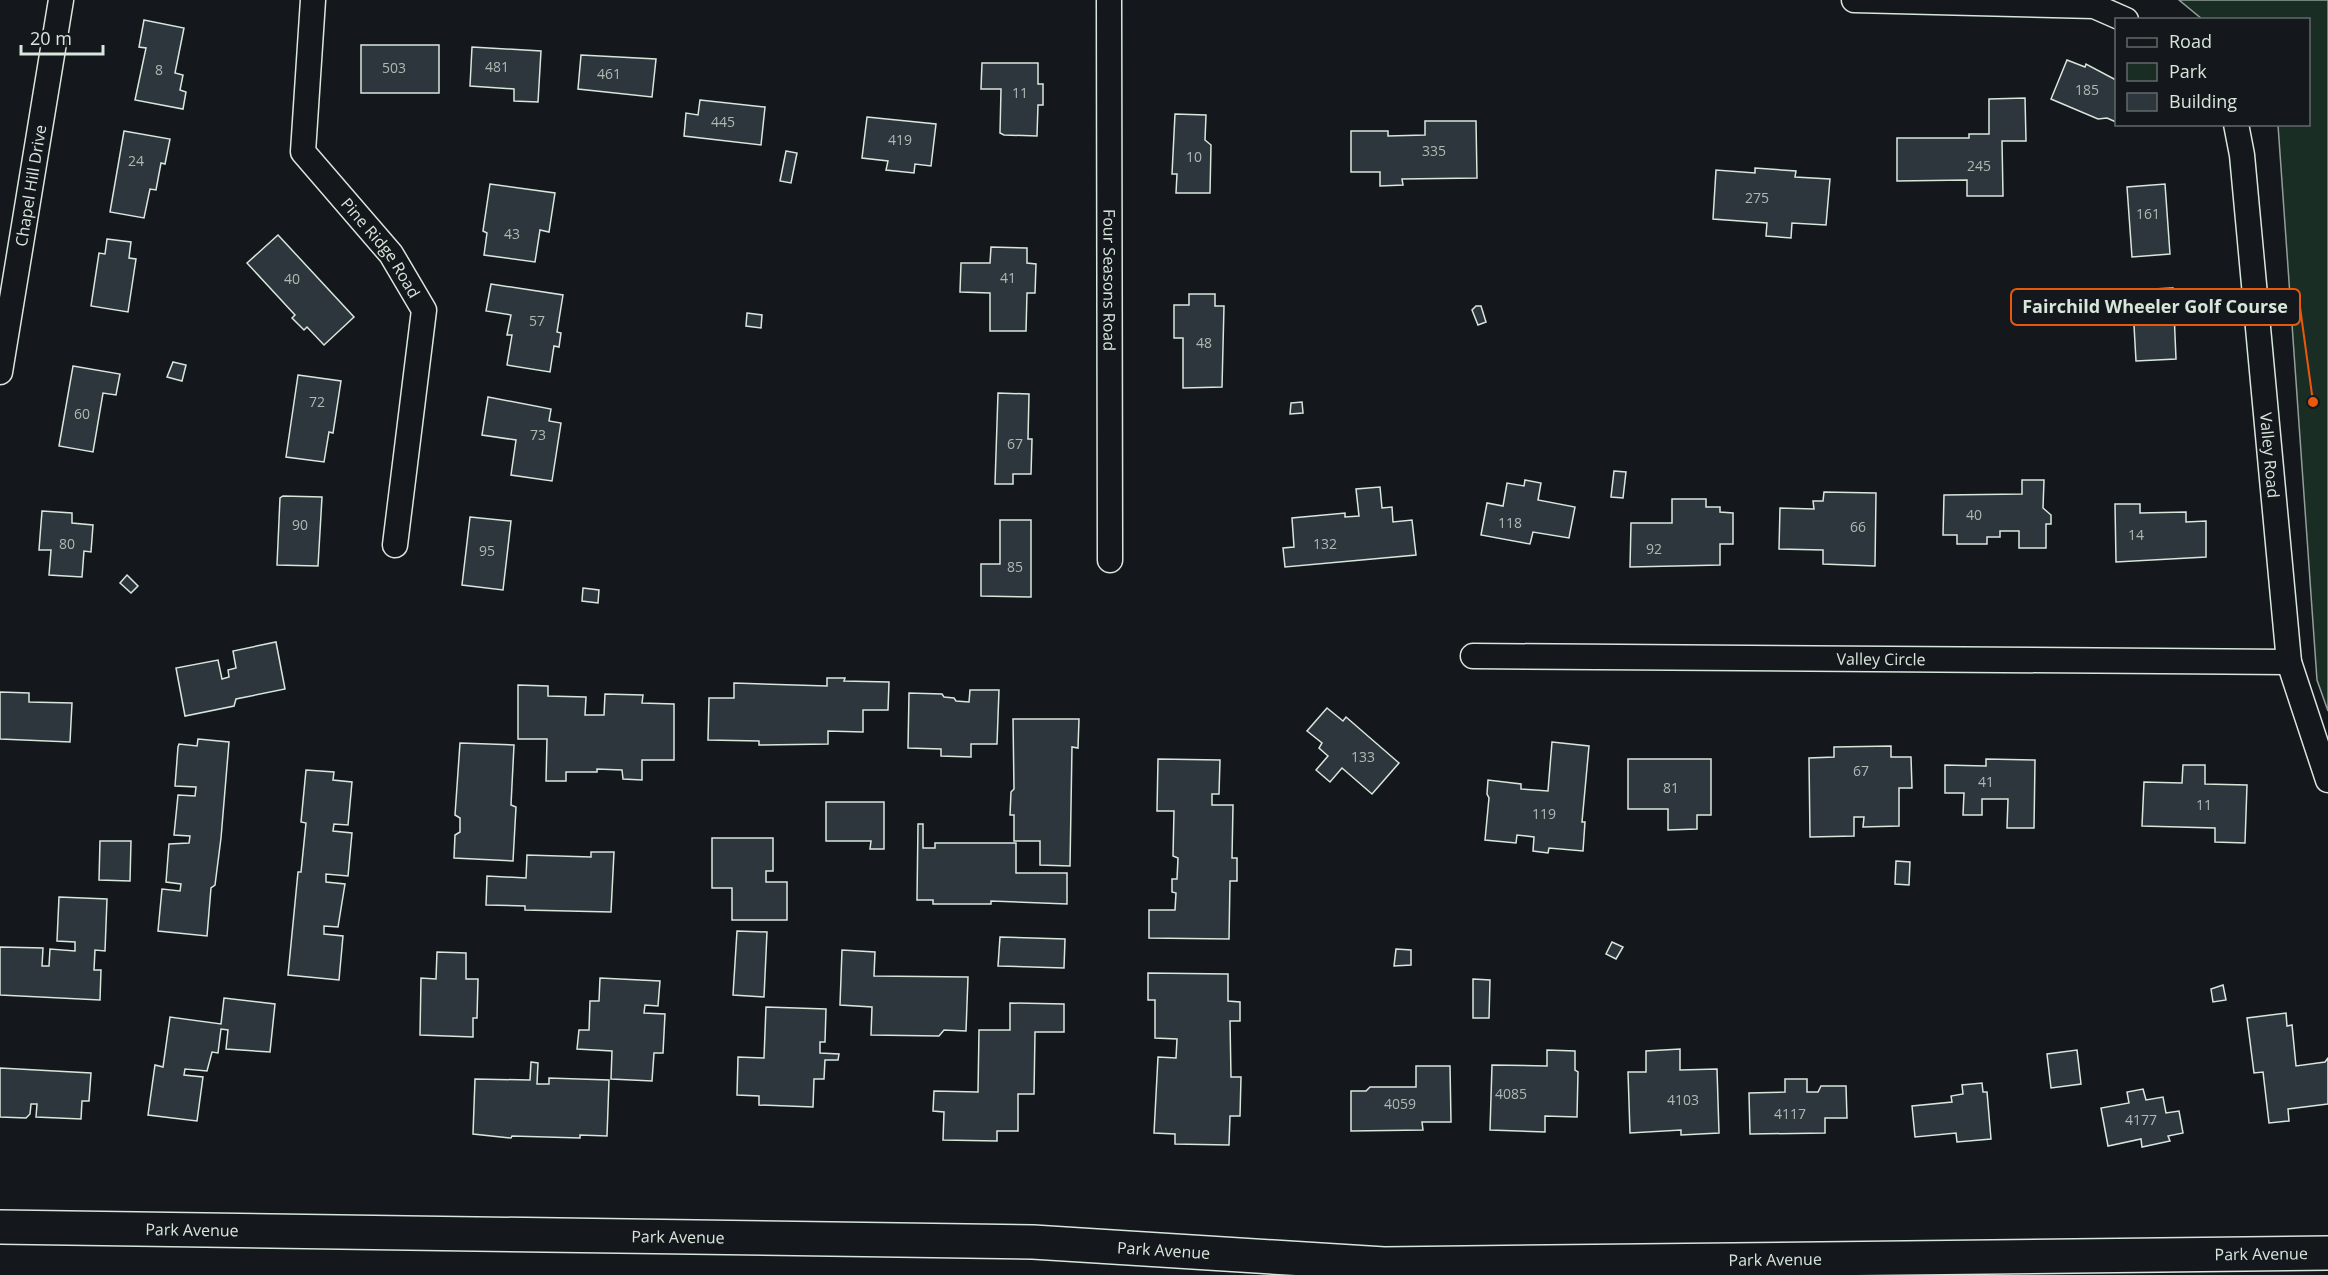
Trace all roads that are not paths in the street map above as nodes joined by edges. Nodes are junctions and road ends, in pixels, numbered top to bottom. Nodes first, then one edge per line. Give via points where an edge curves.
1 (61, 0) edge
2 (313, 0) edge
3 (1109, 0) edge
4 (1854, 0) edge
5 (2121, 18) edge
6 (2236, 126) edge
7 (0, 372) edge
8 (395, 545) dead end
9 (1110, 560) dead end
10 (1473, 656) dead end
11 (2289, 662) junction
12 (2328, 780) edge
13 (0, 1227) edge
14 (2328, 1252) edge

1 - 7 street, Chapel Hill Drive
2 - 8 street, Pine Ridge Road via 303,152 391,254 424,310
3 - 9 street, Four Seasons Road
4 - 5 street via 2094,6
6 - 11 street, Valley Road via 2244,167
10 - 11 street, Valley Circle
11 - 12 street, Valley Road
13 - 14 main road, Park Avenue via 1033,1242 1384,1264

